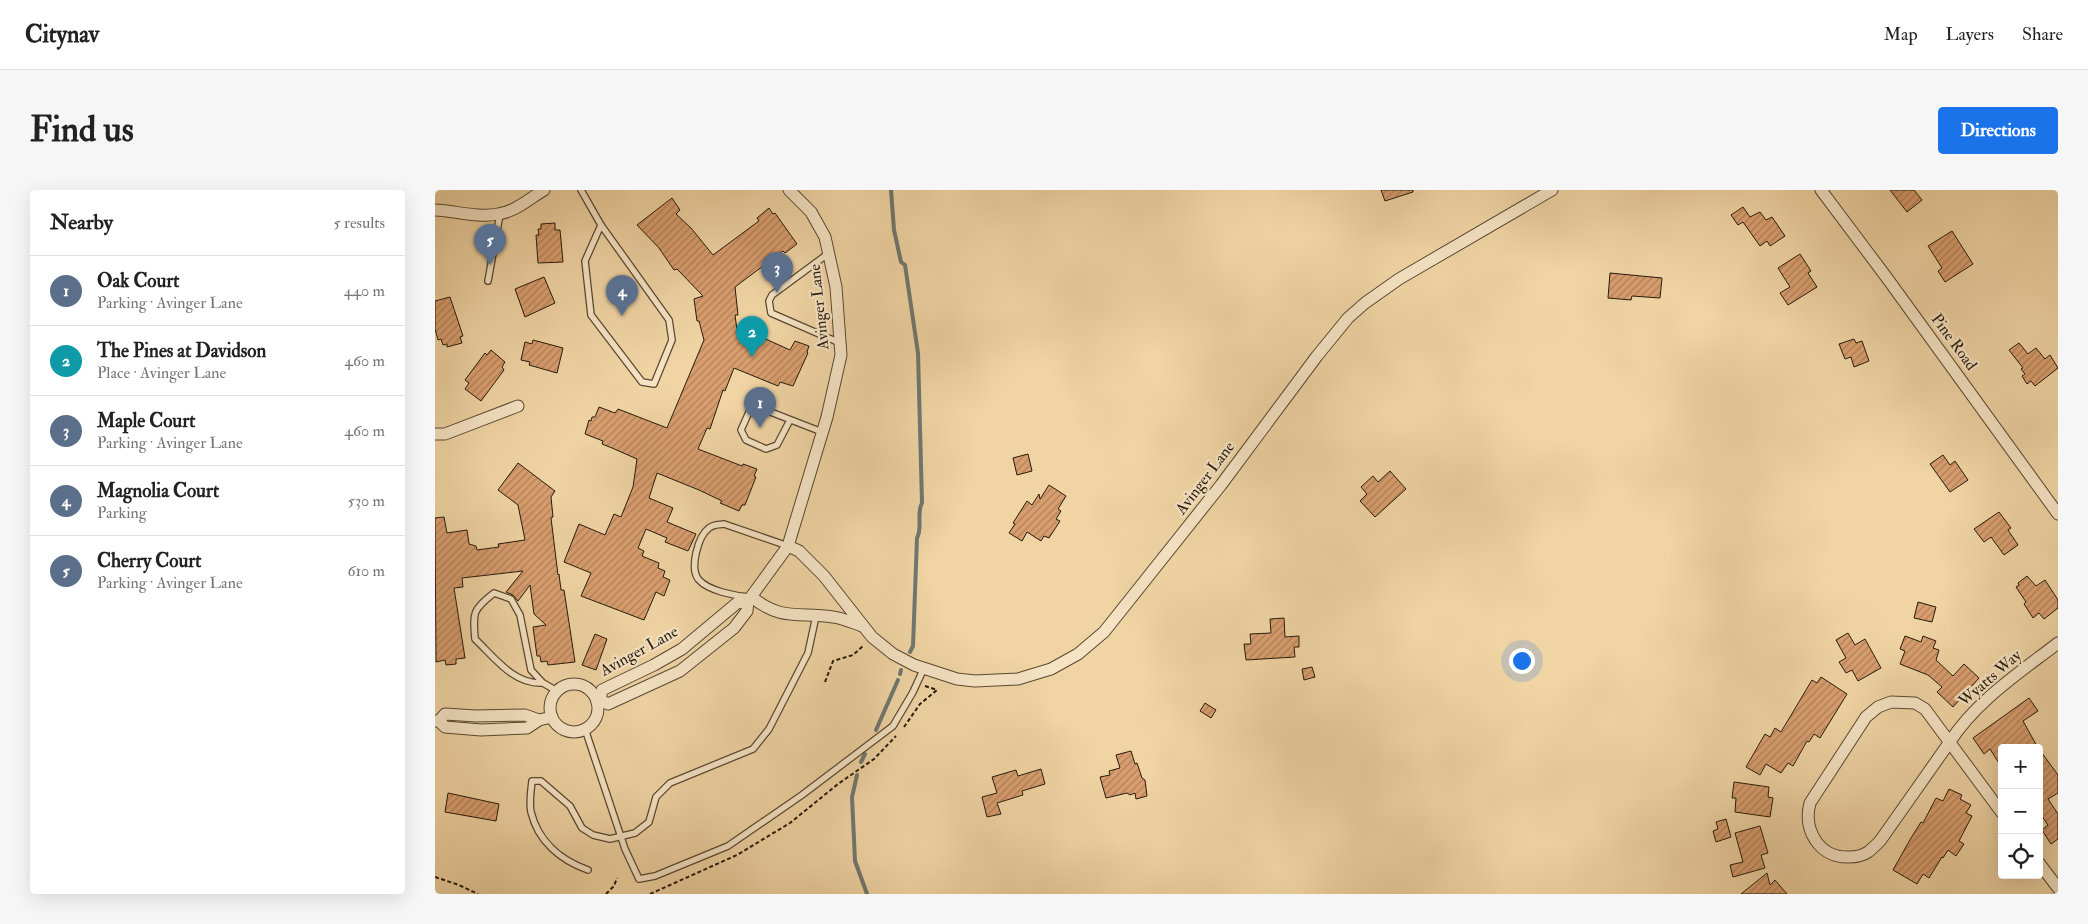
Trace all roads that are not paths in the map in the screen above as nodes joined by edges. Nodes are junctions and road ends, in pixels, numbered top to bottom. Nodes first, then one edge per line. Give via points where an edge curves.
1 (544, 190) edge
2 (581, 190) edge
3 (789, 190) edge
4 (1553, 190) edge
5 (1821, 190) edge
6 (435, 210) edge
7 (500, 214) junction
8 (601, 224) junction
9 (829, 253) junction
10 (488, 281) dead end
11 (841, 343) junction
12 (518, 406) dead end
13 (789, 420) junction
14 (822, 432) junction
15 (435, 434) edge
16 (2058, 514) edge
17 (788, 546) junction
18 (750, 599) junction
19 (816, 616) junction
20 (862, 626) junction
21 (2058, 644) edge
22 (924, 668) junction
23 (543, 683) junction
24 (557, 691) junction
25 (598, 701) junction
26 (552, 717) junction
27 (436, 722) edge
28 (585, 729) junction
29 (1949, 743) junction
30 (1998, 808) edge
31 (621, 837) junction
32 (2043, 868) edge
33 (588, 870) dead end
34 (2058, 888) edge

1 - 7 street
2 - 8 lane
3 - 9 street, Avinger Lane via 811,212 825,237
4 - 22 street, Avinger Lane via 1416,268 1348,318 1158,566 1104,632 1078,654 1031,676 997,681 957,679
5 - 16 street, Pine Road
6 - 7 street
7 - 10 lane
8 - 8 lane via 669,320 672,340 654,384 642,382 591,315 585,261
9 - 11 street, Avinger Lane
9 - 11 lane via 772,295 769,308 771,313
11 - 14 street, Avinger Lane via 838,371
12 - 15 street via 445,434
13 - 13 lane via 763,409 749,412 741,430 746,440 766,449 777,446
13 - 14 lane
14 - 17 street, Avinger Lane
17 - 18 street, Avinger Lane
17 - 18 lane via 724,524 714,525 703,534 693,569 699,581 733,596
17 - 20 street, Avinger Lane via 799,551 824,576
18 - 19 street, Avinger Lane via 780,613
18 - 25 street, Avinger Lane via 737,603 682,648 603,690
18 - 25 street, Avinger Lane via 747,612 734,628 680,671 608,704
19 - 20 street, Avinger Lane via 834,617
19 - 31 lane via 808,653 769,729 753,749 670,783 656,797 649,822 635,833
20 - 22 street, Avinger Lane via 893,654
21 - 29 street, Wyatts Way via 1989,697
22 - 31 lane via 893,726 728,846 655,876 639,879
23 - 23 lane via 531,670 520,615 511,599 494,593 476,610 475,639 517,679 532,684
23 - 24 lane
24 - 25 street via 579,685
24 - 26 street via 550,705
25 - 28 street via 593,722
26 - 27 street via 539,720 525,715 445,714
26 - 28 street via 565,730
28 - 31 lane
29 - 29 street, Wyatts Way via 1925,709 1915,703 1891,702 1878,707 1866,718 1810,803 1807,814 1813,838 1834,856 1858,857 1869,852
29 - 30 street
31 - 33 lane via 610,839 593,835 582,828 570,806 541,780 532,781 530,811 541,839 562,857
32 - 34 street

